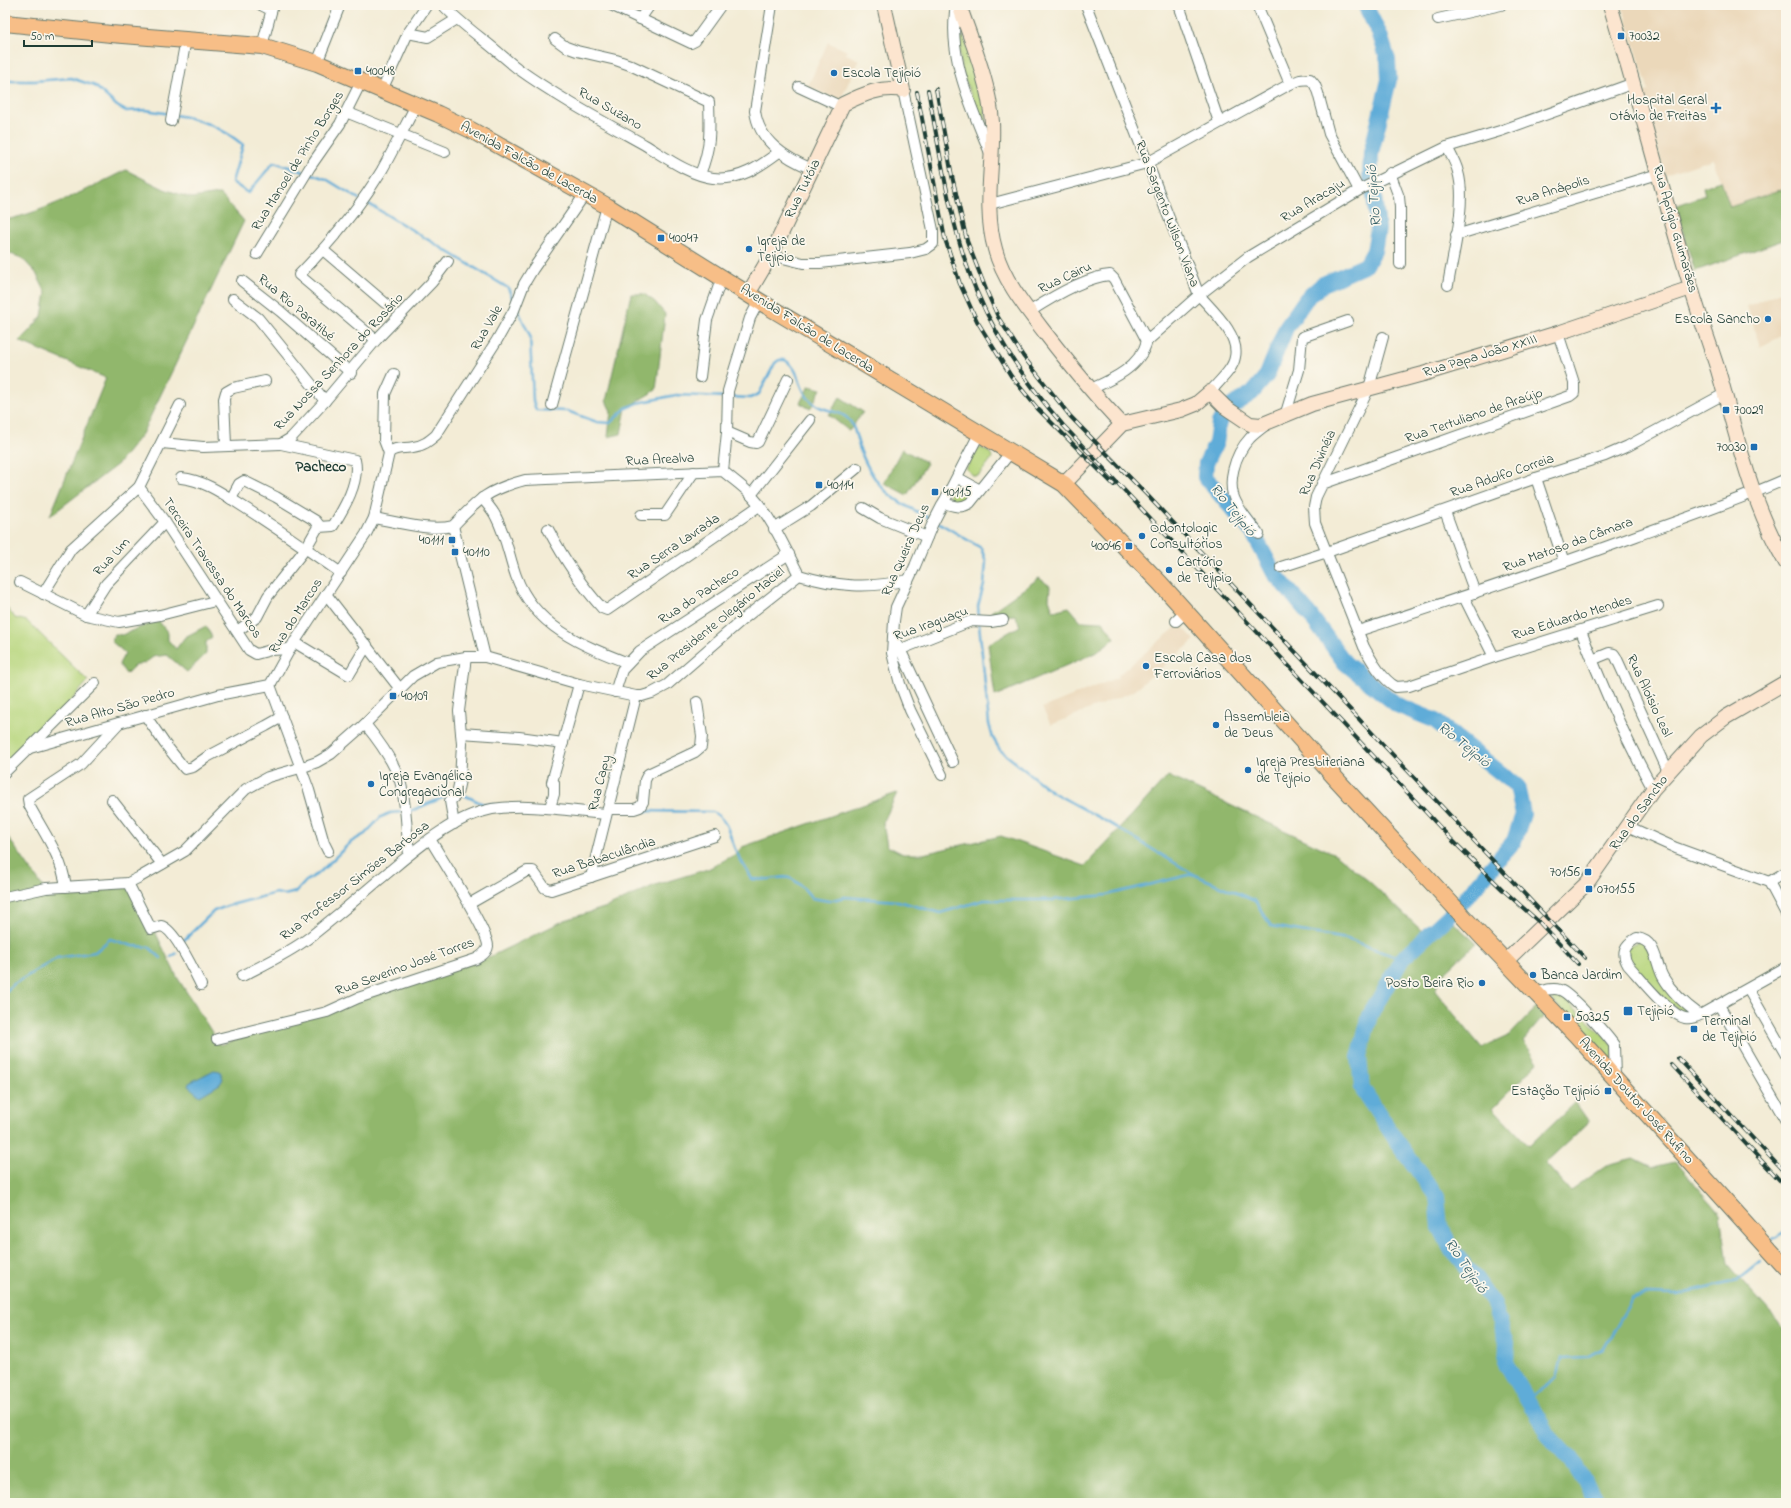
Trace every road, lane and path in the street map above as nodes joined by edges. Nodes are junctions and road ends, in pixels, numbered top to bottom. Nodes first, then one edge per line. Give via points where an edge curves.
1 (261, 5) edge
2 (340, 5) edge
3 (427, 5) edge
4 (443, 5) edge
5 (611, 5) edge
6 (650, 5) edge
7 (721, 5) edge
8 (772, 5) edge
9 (884, 5) edge
10 (956, 5) edge
11 (960, 5) edge
12 (1086, 5) edge
13 (1179, 5) edge
14 (1257, 5) edge
15 (1500, 5) edge
16 (1610, 5) edge
17 (272, 8) edge
18 (457, 19) junction
19 (640, 19) junction
20 (1438, 19) dead end
21 (5, 23) edge
22 (408, 34) junction
23 (186, 39) junction
24 (555, 39) dead end
25 (262, 46) junction
26 (317, 63) junction
27 (361, 82) junction
28 (1634, 83) junction
29 (1290, 84) junction
30 (799, 86) dead end
31 (382, 90) junction
32 (904, 90) junction
33 (416, 105) junction
34 (843, 106) junction
35 (346, 112) junction
36 (172, 121) dead end
37 (1219, 122) junction
38 (400, 135) junction
39 (1447, 147) junction
40 (445, 152) dead end
41 (779, 152) junction
42 (991, 154) junction
43 (1147, 163) junction
44 (812, 169) junction
45 (1660, 171) junction
46 (700, 174) junction
47 (1389, 174) junction
48 (1360, 189) junction
49 (585, 194) junction
50 (990, 204) junction
51 (607, 206) junction
52 (1456, 235) junction
53 (323, 250) junction
54 (257, 254) dead end
55 (771, 255) junction
56 (448, 261) dead end
57 (1400, 264) dead end
58 (722, 277) junction
59 (242, 281) dead end
60 (1448, 285) dead end
61 (1691, 288) junction
62 (1199, 295) junction
63 (754, 298) junction
64 (233, 299) dead end
65 (385, 303) dead end
66 (1029, 312) junction
67 (1348, 321) dead end
68 (1558, 333) junction
69 (1383, 337) dead end
70 (376, 340) junction
71 (1147, 341) junction
72 (350, 372) junction
73 (394, 374) dead end
74 (700, 377) dead end
75 (788, 378) dead end
76 (266, 381) dead end
77 (1369, 388) junction
78 (1091, 390) junction
79 (1210, 392) junction
80 (1724, 394) junction
81 (325, 401) junction
82 (180, 405) dead end
83 (552, 405) dead end
84 (1285, 416) junction
85 (810, 420) dead end
86 (1269, 423) junction
87 (1122, 424) junction
88 (727, 432) junction
89 (979, 434) junction
90 (162, 443) junction
91 (281, 444) junction
92 (226, 445) junction
93 (390, 451) junction
94 (1010, 453) junction
95 (857, 468) dead end
96 (723, 471) junction
97 (694, 472) junction
98 (181, 478) dead end
99 (958, 478) junction
100 (1536, 478) junction
101 (1786, 479) edge
102 (1064, 484) junction
103 (1322, 484) junction
104 (139, 486) junction
105 (980, 490) junction
106 (1753, 494) junction
107 (751, 495) junction
108 (482, 498) junction
109 (231, 499) junction
110 (942, 505) junction
111 (759, 506) junction
112 (863, 508) dead end
113 (1445, 511) junction
114 (642, 515) dead end
115 (374, 518) junction
116 (165, 522) junction
117 (319, 525) junction
118 (453, 526) junction
119 (548, 528) dead end
120 (774, 529) junction
121 (1259, 534) dead end
122 (927, 537) junction
123 (306, 548) junction
124 (1327, 552) junction
125 (788, 554) junction
126 (1564, 562) junction
127 (1786, 563) edge
128 (1281, 567) dead end
129 (341, 573) junction
130 (799, 575) junction
131 (908, 580) junction
132 (20, 582) dead end
133 (1475, 593) junction
134 (43, 594) junction
135 (326, 594) junction
136 (1464, 597) junction
137 (215, 601) junction
138 (1658, 606) dead end
139 (86, 615) junction
140 (1003, 620) dead end
141 (236, 631) junction
142 (1358, 631) junction
143 (1581, 631) junction
144 (368, 645) junction
145 (292, 646) junction
146 (896, 651) junction
147 (466, 657) junction
148 (485, 657) junction
149 (1494, 657) junction
150 (1592, 660) junction
151 (628, 663) junction
152 (1786, 682) edge
153 (95, 683) dead end
154 (579, 684) junction
155 (270, 685) junction
156 (400, 689) junction
157 (615, 692) junction
158 (636, 696) junction
159 (697, 702) dead end
160 (145, 715) junction
161 (282, 716) junction
162 (119, 723) junction
163 (365, 724) junction
164 (461, 733) junction
165 (563, 743) junction
166 (30, 748) junction
167 (953, 762) dead end
168 (300, 768) junction
169 (1668, 771) junction
170 (5, 772) edge
171 (942, 775) dead end
172 (1653, 789) junction
173 (112, 800) dead end
174 (551, 804) dead end
175 (607, 811) junction
176 (454, 824) junction
177 (1627, 826) junction
178 (715, 836) dead end
179 (430, 839) junction
180 (328, 851) dead end
181 (408, 854) junction
182 (162, 864) junction
183 (1786, 872) edge
184 (591, 877) junction
185 (1769, 882) junction
186 (128, 883) junction
187 (66, 887) junction
188 (5, 897) edge
189 (469, 904) junction
190 (1786, 914) edge
191 (1483, 938) joint
192 (1506, 961) junction
193 (1786, 967) edge
194 (242, 976) dead end
195 (201, 985) dead end
196 (1748, 989) junction
197 (1535, 993) junction
198 (1719, 1004) junction
199 (1700, 1015) junction
200 (217, 1039) dead end
201 (1786, 1055) edge
202 (1615, 1078) junction
203 (1786, 1121) edge
204 (1786, 1268) edge

1 - 17 street
2 - 26 street
3 - 22 street
4 - 18 street, Rua Suzano
5 - 19 street
6 - 19 street
7 - 19 street via 692,43
8 - 41 street via 755,111 760,130
9 - 32 street
10 - 42 street via 953,22 956,54 970,102
11 - 42 street via 988,99 992,121
12 - 43 street, Rua Sargento Wilson Viana
13 - 37 street
14 - 29 street
15 - 20 street
16 - 28 street, Rua Aprígio Guimarães
17 - 25 street
18 - 22 street via 428,37
18 - 46 street, Rua Suzano via 542,85 619,131
21 - 23 main road, Avenida Falcão de Lacerda
22 - 31 street
23 - 25 main road, Avenida Falcão de Lacerda
23 - 36 street
24 - 46 street via 577,52 630,64 709,102 708,154
25 - 26 main road, Avenida Falcão de Lacerda
26 - 27 main road, Avenida Falcão de Lacerda
27 - 31 main road, Avenida Falcão de Lacerda
27 - 35 street, Rua Manoel de Pinho Borges
28 - 39 street, Rua Aracaju via 1500,131
28 - 45 street, Rua Aprígio Guimarães
29 - 37 street
29 - 48 street via 1306,79 1313,82 1329,134
30 - 34 street
31 - 33 main road, Avenida Falcão de Lacerda
32 - 34 street via 876,90
32 - 55 street via 933,230 933,244 926,249 910,253 820,263 803,263
33 - 38 street
33 - 49 main road, Avenida Falcão de Lacerda via 471,130
34 - 44 street, Rua Tutóia
35 - 38 street
35 - 54 street, Rua Manoel de Pinho Borges
37 - 43 street
38 - 40 street
38 - 53 street via 363,199
39 - 47 street, Rua Aracaju
39 - 52 street via 1458,171 1461,186
41 - 44 street
41 - 46 street, Rua Suzano via 760,166 738,176 712,178
42 - 50 street
43 - 50 street
43 - 62 street, Rua Sargento Wilson Viana
44 - 55 street, Rua Tutóia
45 - 52 street, Rua Anápolis
45 - 61 street, Rua Aprígio Guimarães
47 - 48 street, Rua Aracaju
47 - 57 street via 1399,196
48 - 62 street, Rua Aracaju via 1248,257
49 - 51 main road, Avenida Falcão de Lacerda
49 - 93 street, Rua Vale via 533,268 514,310 481,367 436,435 423,444
50 - 66 street via 990,223 996,254
51 - 58 main road, Avenida Falcão de Lacerda
51 - 83 street
52 - 60 street
53 - 65 street
53 - 70 street via 299,275
55 - 63 street, Rua Tutóia
56 - 70 street, Rua Nossa Senhora do Rosário via 432,282
58 - 63 main road, Avenida Falcão de Lacerda
58 - 74 street via 707,320
59 - 72 street, Rua Rio Paratibé
61 - 68 street, Rua Papa João XXIII
61 - 80 street, Rua Aprígio Guimarães
62 - 71 street, Rua Aracaju
62 - 79 street, Rua Sargento Wilson Viana via 1227,328 1236,347 1231,367
63 - 88 street via 727,396
63 - 89 main road, Avenida Falcão de Lacerda
64 - 81 street via 258,318
66 - 71 street, Rua Cairu via 1061,293 1110,275
66 - 78 street
67 - 84 street via 1302,337 1299,370
68 - 77 street, Rua Papa João XXIII
68 - 103 street, Rua Tertuliano de Araújo via 1575,389 1565,400
69 - 77 street, Rua Divinéia
70 - 72 street, Rua Nossa Senhora do Rosário
71 - 78 street, Rua Aracaju via 1145,349 1134,363
72 - 81 street, Rua Nossa Senhora do Rosário
73 - 93 street via 385,394 384,440
75 - 88 street via 758,442 750,442
76 - 92 street via 229,390 225,395
77 - 84 street, Rua Papa João XXIII via 1312,404
77 - 103 street, Rua Divinéia
78 - 87 street
79 - 86 street, Rua Papa João XXIII via 1225,407 1250,424
79 - 87 street, Rua Sargento Wilson Viana via 1196,404 1160,416
80 - 100 street, Rua Adolfo Correia via 1628,446
80 - 106 street, Rua Aprígio Guimarães
81 - 91 street, Rua Nossa Senhora do Rosário via 291,438
82 - 90 street
84 - 86 street, Rua Papa João XXIII
85 - 107 street
86 - 121 street, Rua Papa João XXIII via 1250,438 1231,476 1236,503
87 - 102 street
88 - 96 street
89 - 94 main road, Avenida Falcão de Lacerda
89 - 99 street, Rua Queira Deus
90 - 92 street, Rua Nossa Senhora do Rosário via 203,447
90 - 104 street
91 - 92 street, Rua Nossa Senhora do Rosário
91 - 117 street via 355,460 357,466 350,498 334,526
93 - 115 street
94 - 102 main road, Avenida Falcão de Lacerda
94 - 105 street
95 - 120 street via 811,506
96 - 97 street, Rua Arealva
96 - 107 street
97 - 108 street, Rua Arealva via 525,480 503,486
97 - 114 street via 665,515
98 - 109 street via 194,480
99 - 105 street
99 - 110 street, Rua Queira Deus
100 - 113 street, Rua Adolfo Correia
100 - 126 street
101 - 106 street, Rua Matoso da Câmara
102 - 191 main road, Avenida Falcão de Lacerda via 1160,583 1181,617
103 - 124 street, Rua Divinéia via 1316,497 1314,514
104 - 116 street, Terceira Travessa do Marcos
104 - 134 street via 71,549
105 - 110 street via 970,503 963,507
106 - 126 street, Rua Matoso da Câmara
106 - 127 street, Rua Aprígio Guimarães via 1768,531
107 - 111 street
108 - 118 street, Rua Arealva
108 - 151 street via 501,527 520,586 537,612 570,638
109 - 117 street via 239,484 244,481 276,497
109 - 123 street
110 - 122 street, Rua Queira Deus
111 - 119 street, Rua Serra Lavrada via 605,610 577,577
111 - 120 street
112 - 122 street via 880,518
113 - 124 street, Rua Adolfo Correia
113 - 133 street
115 - 118 street via 436,528
115 - 129 street, Rua do Marcos via 355,554
116 - 137 street, Terceira Travessa do Marcos
116 - 139 street, Rua Um via 103,588
117 - 123 street
118 - 148 street
120 - 125 street
122 - 131 street, Rua Queira Deus
123 - 129 street
123 - 141 street via 278,582 257,617
124 - 128 street, Rua Adolfo Correia
124 - 142 street, Rua Divinéia
125 - 130 street
125 - 151 street, Rua do Pacheco via 640,651
126 - 133 street, Rua Matoso da Câmara
129 - 135 street, Rua do Marcos
130 - 131 street via 822,582 857,587
130 - 158 street, Rua Presidente Olegário Maciel via 667,685 652,693
131 - 146 street, Rua Queira Deus via 896,607 893,638
132 - 134 street
133 - 136 street, Rua Matoso da Câmara
134 - 139 street
135 - 144 street
135 - 145 street, Rua do Marcos
136 - 142 street, Rua Matoso da Câmara
136 - 149 street
137 - 139 street via 138,620 119,622
137 - 141 street, Terceira Travessa do Marcos
138 - 143 street, Rua Eduardo Mendes
140 - 146 street, Rua Iraguaçu via 976,620
141 - 145 street, Terceira Travessa do Marcos via 254,654
142 - 149 street, Rua Eduardo Mendes via 1370,659 1383,676 1396,687 1409,686
143 - 149 street, Rua Eduardo Mendes
143 - 150 street
144 - 145 street via 349,675
144 - 156 street
145 - 155 street, Rua do Marcos
146 - 167 street, Rua Queira Deus
146 - 171 street, Rua Queira Deus via 900,684
147 - 148 street, Rua Presidente Olegário Maciel
147 - 156 street, Rua Presidente Olegário Maciel via 437,662 413,676
147 - 164 street via 459,711
148 - 154 street, Rua Presidente Olegário Maciel
150 - 169 street, Rua Aloísio Leal via 1609,653 1614,654
150 - 172 street via 1633,754
151 - 157 street, Rua do Pacheco via 622,670
152 - 169 street, Rua do Sancho via 1712,726
153 - 166 street
154 - 157 street, Rua Presidente Olegário Maciel
154 - 165 street
155 - 160 street, Rua Alto São Pedro via 218,695
155 - 161 street
156 - 163 street, Rua Presidente Olegário Maciel
157 - 158 street, Rua Presidente Olegário Maciel
158 - 175 street, Rua Capy
159 - 175 street, Rua Professor Simões Barbosa via 701,747 690,755 648,774 640,807
160 - 161 street via 185,769 193,768
160 - 162 street, Rua Alto São Pedro
161 - 168 street
162 - 166 street, Rua Alto São Pedro
162 - 187 street via 81,764 28,799 62,866
163 - 168 street, Rua Presidente Olegário Maciel via 331,754
163 - 181 street via 390,760 400,782
164 - 165 street
164 - 176 street via 458,790 450,801
165 - 174 street via 552,782 554,794
166 - 170 street
168 - 180 street
168 - 182 street, Rua Presidente Olegário Maciel via 279,772 255,782 185,851
169 - 172 street, Rua do Sancho
172 - 177 street, Rua do Sancho
173 - 182 street
175 - 176 street, Rua Professor Simões Barbosa via 508,808 490,810
175 - 184 street, Rua Capy
176 - 179 street, Rua Professor Simões Barbosa
177 - 185 street via 1676,848
177 - 192 street, Rua do Sancho via 1587,883
178 - 184 street, Rua Babaculândia
179 - 181 street, Rua Professor Simões Barbosa
179 - 189 street, Rua Severino José Torres
181 - 194 street, Rua Professor Simões Barbosa via 296,947
182 - 186 street, Rua Presidente Olegário Maciel
183 - 185 street
184 - 189 street, Rua Babaculândia via 548,890 531,870
185 - 190 street
186 - 187 street
186 - 195 street via 151,929 161,926 168,928
187 - 188 street via 46,888
189 - 200 street, Rua Severino José Torres via 488,945 482,955 358,998 327,1012
191 - 192 main road, Avenida Doutor José Rufino
192 - 197 main road, Avenida Doutor José Rufino
193 - 196 street
196 - 198 street
196 - 201 street
197 - 202 main road, Avenida Doutor José Rufino
197 - 202 street via 1558,989 1567,994 1614,1045
198 - 199 street
198 - 203 street
199 - 199 street via 1689,1007 1662,976 1656,955 1648,942 1637,938 1631,941 1624,950 1624,955 1628,965 1647,987 1678,1016 1689,1019
202 - 204 main road, Avenida Doutor José Rufino

